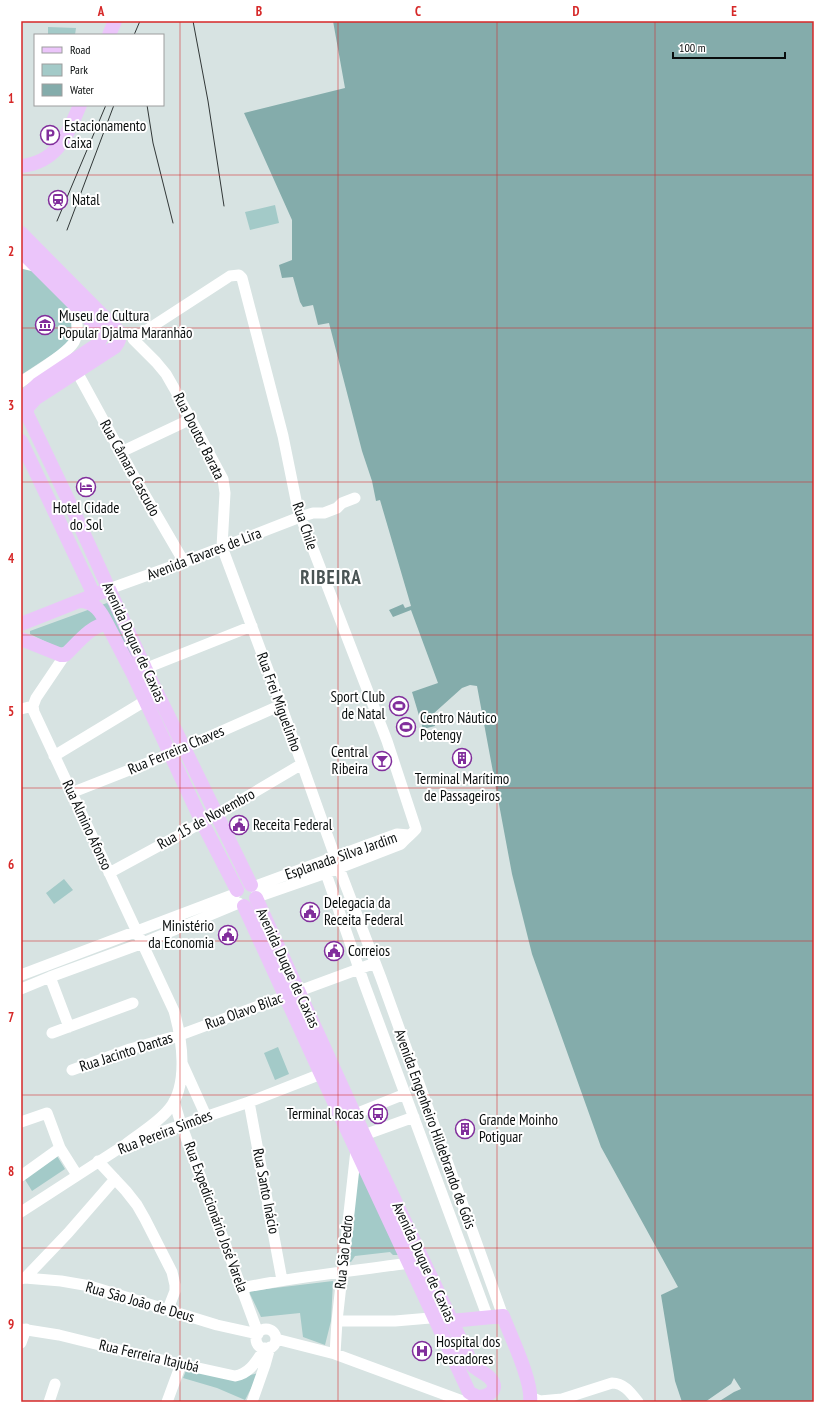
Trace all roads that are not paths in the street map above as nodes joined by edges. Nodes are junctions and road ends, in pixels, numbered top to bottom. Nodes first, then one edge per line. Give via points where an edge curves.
1 (115, 21) edge
2 (109, 34) edge
3 (80, 106) edge
4 (21, 166) edge
5 (21, 233) edge
6 (21, 251) edge
7 (21, 264) edge
8 (38, 267) junction
9 (73, 302) junction
10 (119, 332) junction
11 (133, 339) junction
12 (77, 372) junction
13 (21, 382) edge
14 (28, 399) edge
15 (191, 419) junction
16 (21, 441) edge
17 (121, 452) junction
18 (355, 498) dead end
19 (300, 517) junction
20 (222, 547) junction
21 (184, 562) junction
22 (111, 594) junction
23 (95, 601) junction
24 (21, 624) edge
25 (105, 624) junction
26 (252, 626) junction
27 (21, 639) edge
28 (65, 655) junction
29 (145, 668) junction
30 (133, 674) junction
31 (145, 701) junction
32 (281, 705) junction
33 (33, 706) junction
34 (21, 709) edge
35 (184, 748) junction
36 (170, 754) junction
37 (54, 756) junction
38 (302, 764) junction
39 (71, 793) junction
40 (216, 815) junction
41 (202, 822) junction
42 (409, 835) junction
43 (335, 857) junction
44 (322, 862) junction
45 (339, 868) junction
46 (109, 873) junction
47 (326, 873) junction
48 (254, 892) junction
49 (239, 898) junction
50 (138, 932) junction
51 (143, 944) junction
52 (280, 949) junction
53 (266, 954) junction
54 (65, 958) junction
55 (375, 963) junction
56 (359, 968) junction
57 (68, 971) junction
58 (21, 975) edge
59 (50, 977) junction
60 (381, 978) junction
61 (364, 983) junction
62 (21, 989) edge
63 (298, 991) junction
64 (285, 996) junction
65 (133, 1003) dead end
66 (69, 1027) junction
67 (52, 1033) dead end
68 (180, 1035) junction
69 (410, 1061) junction
70 (182, 1062) junction
71 (394, 1066) junction
72 (72, 1070) dead end
73 (321, 1074) junction
74 (405, 1094) junction
75 (174, 1102) junction
76 (249, 1102) junction
77 (427, 1104) junction
78 (412, 1113) junction
79 (355, 1114) junction
80 (206, 1116) junction
81 (21, 1122) edge
82 (181, 1124) junction
83 (364, 1135) junction
84 (126, 1144) junction
85 (60, 1148) junction
86 (356, 1150) junction
87 (98, 1161) junction
88 (77, 1175) junction
89 (21, 1176) edge
90 (115, 1179) junction
91 (461, 1200) junction
92 (446, 1205) junction
93 (21, 1212) edge
94 (410, 1263) junction
95 (342, 1273) junction
96 (23, 1278) edge
97 (282, 1280) junction
98 (242, 1288) junction
99 (168, 1309) junction
100 (504, 1316) junction
101 (445, 1318) junction
102 (488, 1318) junction
103 (337, 1321) junction
104 (23, 1329) edge
105 (258, 1333) junction
106 (21, 1343) edge
107 (270, 1345) junction
108 (335, 1354) junction
109 (181, 1364) junction
110 (55, 1384) dead end
111 (468, 1399) edge
112 (531, 1399) edge
113 (49, 1402) edge
114 (167, 1402) edge
115 (252, 1402) edge
116 (638, 1402) edge

1 - 2 main road
3 - 4 main road via 62,144 36,163
5 - 10 main road
6 - 8 main road
7 - 8 street
8 - 9 main road
9 - 13 street via 77,325 74,342 58,357
9 - 14 main road via 102,333 102,338 87,352 38,384
10 - 11 street
10 - 12 main road via 120,337 115,347
11 - 15 street, Rua Doutor Barata via 166,374
11 - 19 street, Rua Chile via 230,276 239,275 242,278 283,436
12 - 14 main road
12 - 17 street, Rua Câmara Cascudo
14 - 22 main road, Avenida Duque de Caxias via 27,414
15 - 17 street
15 - 20 street, Rua Doutor Barata via 225,486
16 - 23 main road, Avenida Duque de Caxias
17 - 21 street, Rua Câmara Cascudo
18 - 19 street, Avenida Tavares de Lira via 342,503 336,501
19 - 20 street, Avenida Tavares de Lira
19 - 42 street, Rua Chile via 387,741 416,829
20 - 21 street, Avenida Tavares de Lira
20 - 26 street, Rua Frei Miguelinho
21 - 22 street, Avenida Tavares de Lira
22 - 23 main road, Avenida Tavares de Lira
22 - 29 main road, Avenida Duque de Caxias
23 - 24 main road, Avenida Tavares de Lira via 81,600
23 - 25 main road, Avenida Duque de Caxias
25 - 28 main road via 95,627
25 - 30 main road, Avenida Duque de Caxias
26 - 29 street
26 - 32 street, Rua Frei Miguelinho
27 - 28 main road
28 - 33 street
29 - 30 street
29 - 35 main road, Avenida Duque de Caxias
30 - 31 main road, Avenida Duque de Caxias
31 - 36 main road, Avenida Duque de Caxias
31 - 37 street
32 - 35 street, Rua Ferreira Chaves
32 - 38 street, Rua Frei Miguelinho
33 - 34 street
33 - 37 street, Rua Almino Afonso
35 - 36 street, Rua Ferreira Chaves
35 - 40 main road, Avenida Duque de Caxias
36 - 39 street, Rua Ferreira Chaves
36 - 41 main road, Avenida Duque de Caxias
37 - 39 street, Rua Almino Afonso
38 - 40 street, Rua 15 de Novembro
38 - 43 street, Rua Frei Miguelinho
39 - 46 street, Rua Almino Afonso
40 - 41 street, Rua 15 de Novembro
40 - 48 main road, Avenida Duque de Caxias
41 - 46 street, Rua 15 de Novembro
41 - 49 main road, Avenida Duque de Caxias
42 - 43 street, Esplanada Silva Jardim via 397,834
42 - 45 street, Esplanada Silva Jardim via 401,844
43 - 44 street, Esplanada Silva Jardim
43 - 45 street, Avenida Engenheiro Hildebrando de Góis
44 - 47 street, Avenida Engenheiro Hildebrando de Góis
44 - 48 street, Esplanada Silva Jardim
45 - 47 street, Esplanada Silva Jardim
45 - 55 street, Avenida Engenheiro Hildebrando de Góis
46 - 50 street, Rua Almino Afonso
47 - 48 street, Esplanada Silva Jardim
47 - 56 street, Avenida Engenheiro Hildebrando de Góis
48 - 49 main road via 252,904
48 - 49 main road via 243,885
48 - 52 main road, Avenida Duque de Caxias
49 - 50 street
49 - 51 street
49 - 53 main road, Avenida Duque de Caxias
50 - 51 street, Rua Almino Afonso
50 - 54 street
51 - 57 street
51 - 68 street, Rua Almino Afonso via 174,1011
52 - 53 main road
52 - 63 main road, Avenida Duque de Caxias
53 - 64 main road, Avenida Duque de Caxias
54 - 57 street
54 - 58 street
55 - 56 street, Rua Olavo Bilac
55 - 60 street, Avenida Engenheiro Hildebrando de Góis
56 - 61 street, Avenida Engenheiro Hildebrando de Góis
56 - 63 street, Rua Olavo Bilac
57 - 59 street
59 - 62 street
59 - 66 street
60 - 61 street
60 - 69 street, Avenida Engenheiro Hildebrando de Góis
61 - 71 street, Avenida Engenheiro Hildebrando de Góis
63 - 64 street, Rua Olavo Bilac
63 - 79 main road, Avenida Duque de Caxias
64 - 68 street, Rua Olavo Bilac
64 - 73 main road, Avenida Duque de Caxias
65 - 66 street
66 - 67 street
68 - 70 street, Rua Almino Afonso
68 - 72 street, Rua Jacinto Dantas via 130,1048
69 - 71 street
69 - 77 street, Avenida Engenheiro Hildebrando de Góis
70 - 75 street via 179,1088
70 - 80 street
71 - 74 street, Avenida Engenheiro Hildebrando de Góis
73 - 76 street, Rua Pereira Simões
73 - 86 main road, Avenida Duque de Caxias
74 - 78 street, Avenida Engenheiro Hildebrando de Góis
74 - 79 street
75 - 82 street, Rua Expedicionário José Varela
75 - 84 street via 161,1117
76 - 80 street, Rua Pereira Simões
76 - 97 street, Rua Santo Inácio
77 - 78 street
77 - 91 street, Avenida Engenheiro Hildebrando de Góis
78 - 83 street
78 - 92 street, Avenida Engenheiro Hildebrando de Góis
79 - 83 main road, Avenida Duque de Caxias
80 - 82 street, Rua Pereira Simões
81 - 85 street via 47,1112
82 - 84 street, Rua Pereira Simões
82 - 98 street, Rua Expedicionário José Varela
83 - 101 main road, Avenida Duque de Caxias
84 - 87 street, Rua Pereira Simões
85 - 88 street
85 - 89 street
86 - 94 main road, Avenida Duque de Caxias
86 - 95 street, Rua São Pedro
87 - 88 street, Rua Pereira Simões
87 - 90 street
88 - 93 street, Rua Pereira Simões
90 - 96 street via 68,1233
90 - 99 street via 142,1214 172,1272 176,1285
91 - 92 street
91 - 100 street, Avenida Engenheiro Hildebrando de Góis
92 - 102 street, Avenida Engenheiro Hildebrando de Góis
94 - 95 street
94 - 101 main road, Avenida Duque de Caxias
95 - 97 street
95 - 103 street, Rua São Pedro
96 - 99 street, Rua São João de Deus via 90,1286
97 - 98 street
98 - 105 street, Rua Expedicionário José Varela
99 - 105 street, Rua São João de Deus via 217,1325
100 - 102 main road
100 - 112 main road, Avenida Engenheiro Hildebrando de Góis via 528,1381
101 - 102 main road
101 - 103 street
101 - 111 main road, Avenida Duque de Caxias
101 - 111 main road, Avenida Duque de Caxias via 472,1366 489,1377 493,1383 494,1388 487,1396
103 - 108 street, Rua São Pedro
104 - 106 street
104 - 109 street, Rua Ferreira Itajubá
105 - 107 street via 257,1342 260,1346
105 - 107 street via 267,1329 275,1334
107 - 108 street
107 - 109 street, Rua Ferreira Itajubá via 249,1370 240,1375
107 - 115 street
108 - 111 street
109 - 114 street
110 - 113 street
112 - 116 street via 562,1399 590,1389 620,1383

